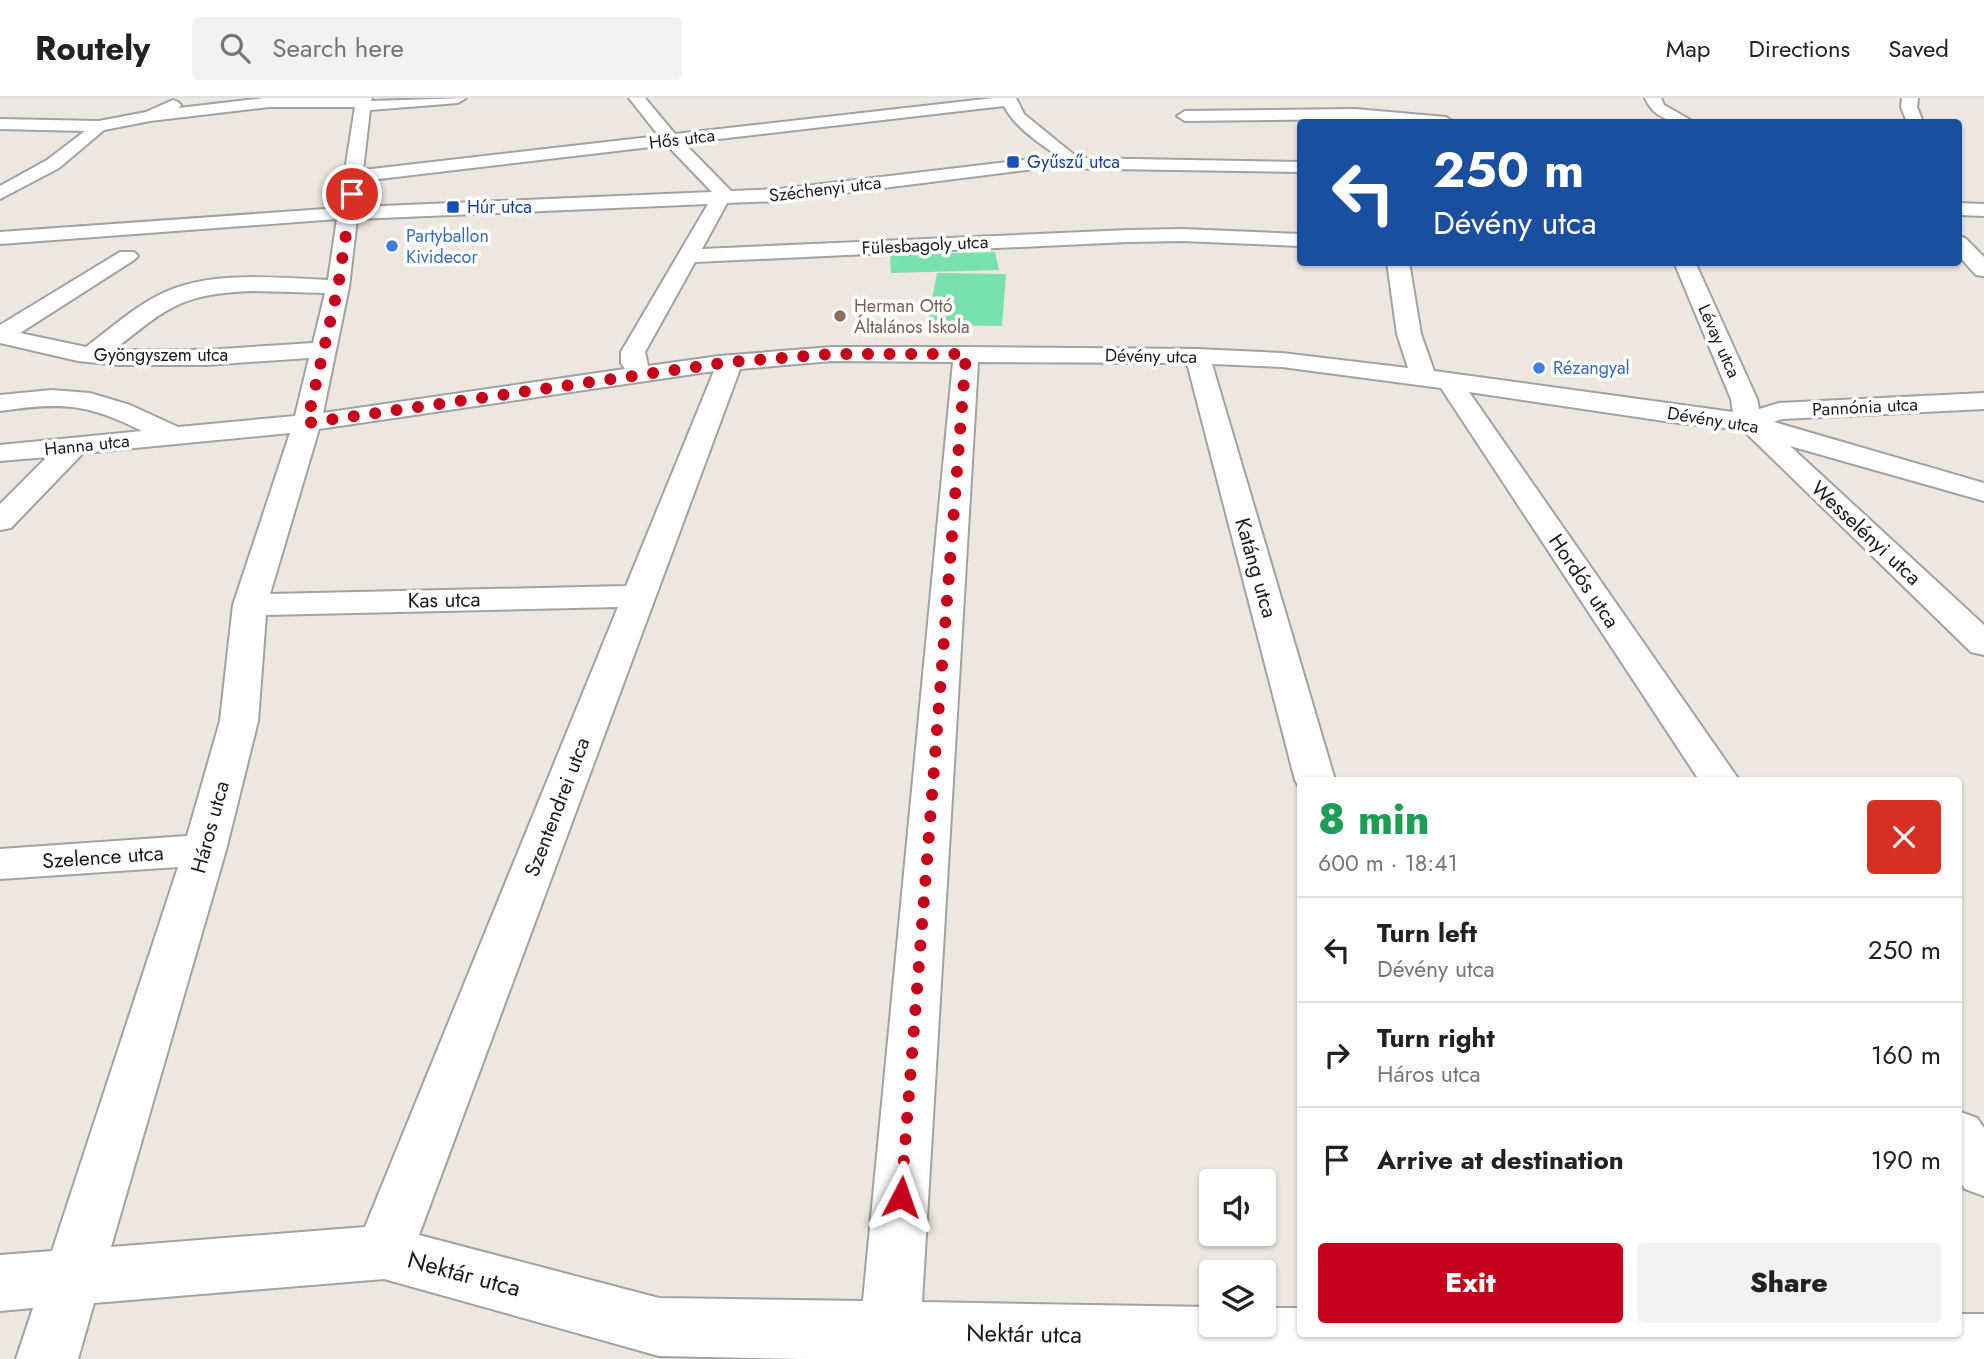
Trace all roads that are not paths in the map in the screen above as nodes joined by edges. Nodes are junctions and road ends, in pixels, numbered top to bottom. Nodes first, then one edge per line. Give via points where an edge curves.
1 (190, 98) edge
2 (458, 98) edge
3 (637, 98) edge
4 (1359, 98) edge
5 (1910, 98) edge
6 (1649, 99) edge
7 (1008, 100) edge
8 (363, 102) edge
9 (58, 108) dead end
10 (1341, 114) junction
11 (150, 116) junction
12 (1185, 117) dead end
13 (1407, 119) edge
14 (1680, 119) edge
15 (1914, 119) edge
16 (0, 124) edge
17 (22, 124) junction
18 (99, 126) junction
19 (671, 140) junction
20 (1073, 163) junction
21 (1297, 167) edge
22 (355, 176) junction
23 (0, 193) edge
24 (720, 199) junction
25 (1962, 209) edge
26 (1984, 210) edge
27 (350, 213) junction
28 (0, 239) edge
29 (1297, 240) edge
30 (1962, 246) edge
31 (127, 256) dead end
32 (687, 256) junction
33 (1399, 266) edge
34 (1687, 266) edge
35 (1984, 270) edge
36 (338, 287) junction
37 (0, 336) edge
38 (324, 350) junction
39 (966, 354) junction
40 (91, 355) junction
41 (1196, 356) junction
42 (730, 362) junction
43 (642, 375) junction
44 (1436, 379) junction
45 (1984, 401) edge
46 (0, 403) edge
47 (1748, 422) junction
48 (307, 423) junction
49 (174, 436) junction
50 (74, 446) junction
51 (0, 453) edge
52 (1984, 492) edge
53 (0, 521) edge
54 (639, 596) junction
55 (250, 605) junction
56 (1984, 644) edge
57 (1314, 777) edge
58 (1717, 777) edge
59 (205, 850) junction
60 (0, 864) edge
61 (1962, 1140) edge
62 (1984, 1172) edge
63 (384, 1252) junction
64 (74, 1276) junction
65 (0, 1283) edge
66 (890, 1333) junction
67 (1297, 1336) edge
68 (1470, 1337) edge
69 (1984, 1344) edge
70 (1797, 1350) edge
71 (47, 1359) edge

1 - 11 street
2 - 8 street
3 - 19 street
4 - 10 street
5 - 15 street
6 - 14 street
7 - 19 street, Hős utca
7 - 20 street via 1017,116
8 - 11 street via 269,102
8 - 22 street, Háros utca
9 - 17 street
10 - 12 street
10 - 13 street
11 - 18 street
16 - 17 street
17 - 18 street
18 - 23 street via 52,166
19 - 22 street, Hős utca
19 - 24 street via 722,192
20 - 21 street, Széchenyi utca
20 - 24 street, Széchenyi utca
22 - 27 street, Háros utca
24 - 27 street, Széchenyi utca
24 - 32 street
25 - 26 street
27 - 28 street
27 - 36 street, Háros utca
29 - 32 street, Fülesbagoly utca via 1128,236
30 - 35 street
31 - 37 street
32 - 43 street via 633,352 633,363
33 - 44 street, Hordós utca via 1409,334
34 - 47 street, Lévay utca via 1744,399
36 - 38 street, Háros utca
36 - 40 street via 234,286 186,293 171,298
37 - 40 street, Gyöngyszem utca
38 - 40 street, Gyöngyszem utca via 179,358
38 - 48 street, Háros utca
39 - 41 street, Dévény utca
39 - 42 street, Dévény utca via 832,354
39 - 66 street
41 - 44 street, Dévény utca via 1282,360
41 - 57 street, Katáng utca
42 - 43 street, Dévény utca
42 - 54 street, Szentendrei utca
43 - 48 street, Dévény utca
44 - 47 street, Dévény utca
44 - 58 street, Hordós utca
45 - 47 street, Pannónia utca via 1779,411
46 - 49 street via 71,398 102,404
47 - 52 street, Dévény utca
47 - 56 street, Wesselényi utca
48 - 49 street, Hanna utca
48 - 55 street, Háros utca
49 - 50 street, Hanna utca
50 - 51 street, Hanna utca
50 - 53 street
54 - 55 street, Kas utca
54 - 63 street, Szentendrei utca
55 - 59 street, Háros utca via 239,721
59 - 60 street, Szelence utca
59 - 64 street, Háros utca
61 - 62 street
63 - 64 street, Nektár utca
63 - 66 street, Nektár utca via 659,1327
64 - 65 street, Nektár utca
64 - 71 street, Háros utca
66 - 67 street, Nektár utca
68 - 70 street, Nektár utca
69 - 70 street, Nektár utca

